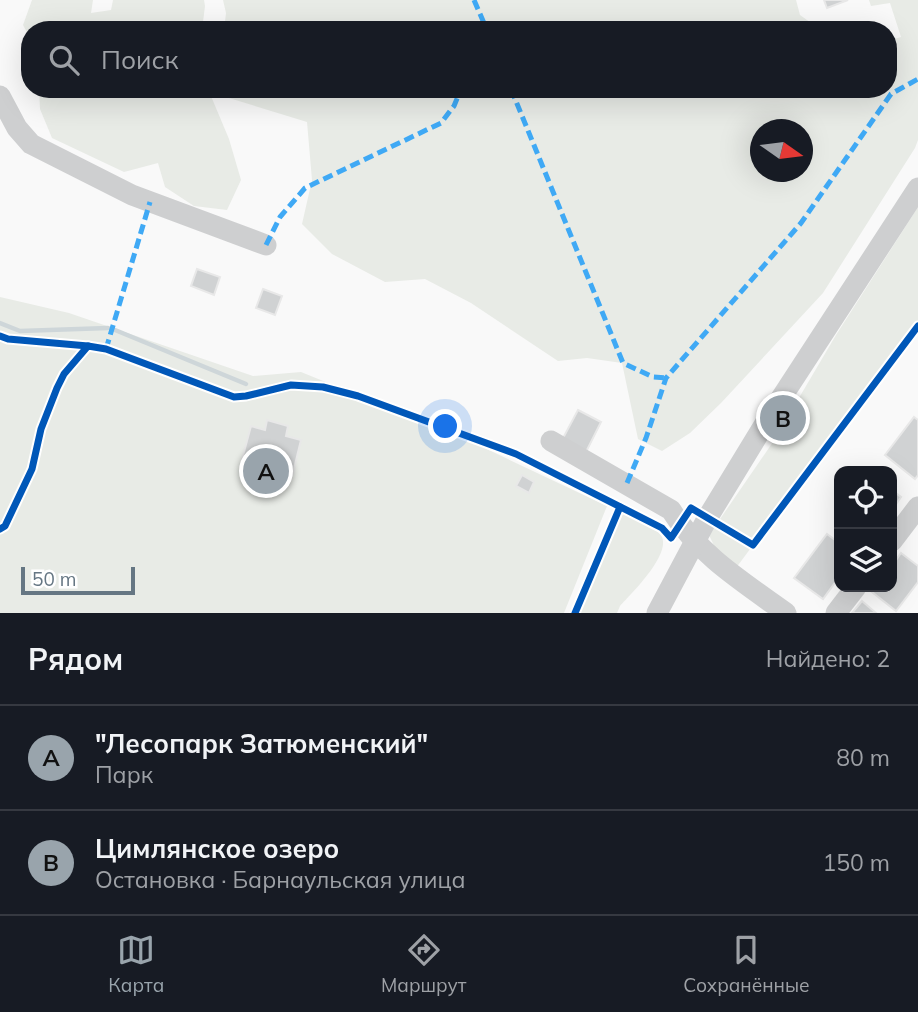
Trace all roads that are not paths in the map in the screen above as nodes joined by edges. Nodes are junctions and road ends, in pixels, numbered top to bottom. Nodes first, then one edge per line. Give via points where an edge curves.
1 (0, 96) edge
2 (918, 188) edge
3 (265, 245) dead end
4 (551, 441) dead end
5 (918, 507) edge
6 (897, 534) edge
7 (695, 541) junction
8 (852, 592) edge
9 (657, 613) edge
10 (786, 613) edge
11 (836, 613) edge

1 - 3 street via 31,144 132,195
2 - 7 street via 772,412
4 - 7 street via 671,510
5 - 6 street
7 - 9 street
7 - 10 street via 714,561
8 - 11 street

